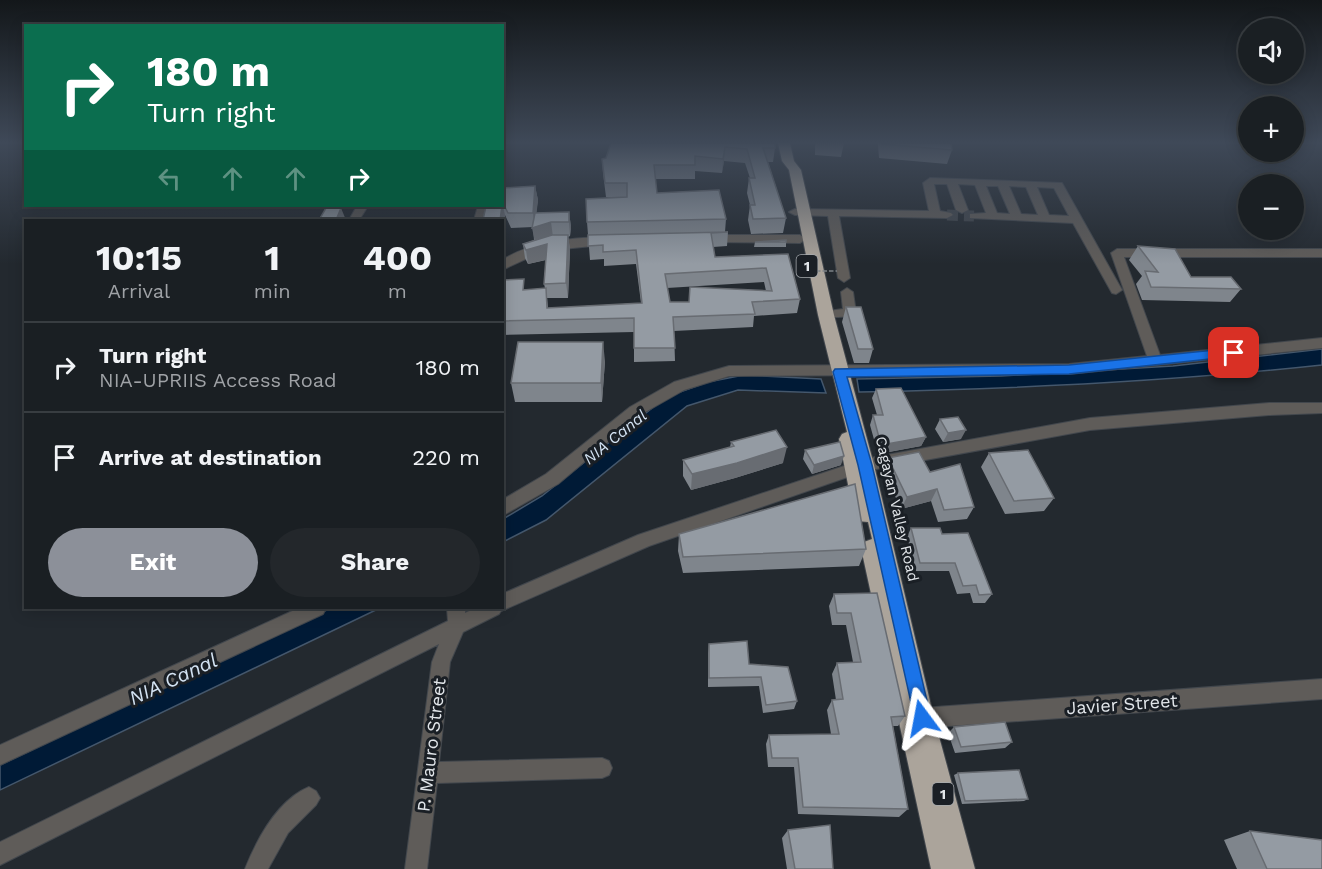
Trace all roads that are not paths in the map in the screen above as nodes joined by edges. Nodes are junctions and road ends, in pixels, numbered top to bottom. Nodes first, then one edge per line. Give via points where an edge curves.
1 (1002, 183) edge
2 (790, 184) edge
3 (929, 184) edge
4 (952, 184) edge
5 (981, 184) edge
6 (1017, 184) edge
7 (1030, 184) junction
8 (962, 210) dead end
9 (799, 212) junction
10 (833, 212) junction
11 (974, 216) tunnel mouth
12 (993, 217) junction
13 (1017, 218) junction
14 (1045, 219) junction
15 (1077, 220) junction
16 (800, 238) junction
17 (696, 240) edge
18 (625, 241) edge
19 (1322, 253) edge
20 (504, 265) edge
21 (840, 274) road end
22 (1116, 290) dead end
23 (847, 292) dead end
24 (826, 315) junction
25 (1322, 343) edge
26 (1155, 360) junction
27 (836, 372) junction
28 (1322, 408) edge
29 (859, 468) junction
30 (504, 508) edge
31 (504, 602) edge
32 (315, 609) edge
33 (488, 609) edge
34 (457, 616) edge
35 (1322, 689) edge
36 (922, 718) junction
37 (0, 755) edge
38 (602, 768) dead end
39 (428, 773) junction
40 (309, 798) dead end
41 (0, 854) edge
42 (256, 869) edge
43 (416, 869) edge
44 (944, 869) edge
45 (962, 869) edge

1 - 13 street
2 - 9 highway, Cagayan Valley Road / 1
3 - 10 street via 941,215
4 - 8 street
5 - 12 street
6 - 7 street
7 - 14 street
7 - 15 street via 1058,185
9 - 10 street
9 - 16 highway, Cagayan Valley Road / 1
9 - 24 highway, Cagayan Valley Road / 1
10 - 21 street
11 - 12 street
12 - 13 street
13 - 14 street
14 - 15 street
15 - 22 street
16 - 17 street
16 - 27 highway, Cagayan Valley Road / 1
18 - 20 street via 553,243 520,253
19 - 26 street via 1117,253
23 - 24 street via 850,313
24 - 27 highway, Cagayan Valley Road / 1
25 - 26 street
26 - 27 street via 1069,369
27 - 29 highway, Cagayan Valley Road / 1
27 - 30 street via 729,371 679,386 635,411 552,479
28 - 29 street via 1090,424
29 - 31 street via 644,540
29 - 36 highway, Cagayan Valley Road / 1
29 - 44 highway, Cagayan Valley Road / 1
32 - 37 street
33 - 34 street
34 - 39 street, P. Mauro Street via 441,662
34 - 41 street
35 - 36 street, Javier Street
36 - 45 highway, Cagayan Valley Road / 1
38 - 39 street
39 - 43 street, P. Mauro Street
40 - 42 street via 280,825

